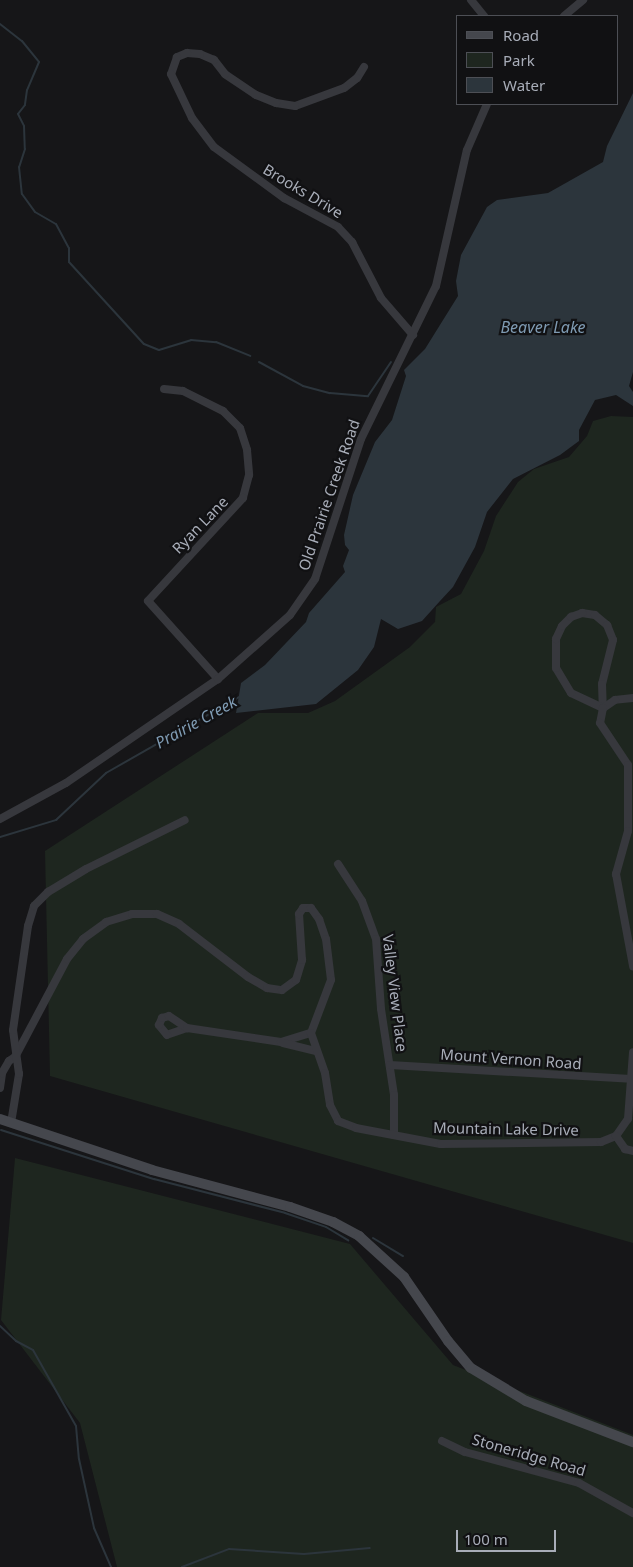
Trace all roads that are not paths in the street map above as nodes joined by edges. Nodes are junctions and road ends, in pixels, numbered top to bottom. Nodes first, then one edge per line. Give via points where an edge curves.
1 (471, 0) edge
2 (583, 0) edge
3 (483, 15) edge
4 (565, 15) edge
5 (364, 67) dead end
6 (487, 105) edge
7 (413, 335) junction
8 (164, 389) dead end
9 (218, 679) junction
10 (633, 698) edge
11 (602, 708) junction
12 (624, 756) junction
13 (633, 763) edge
14 (0, 820) edge
15 (185, 820) dead end
16 (338, 864) dead end
17 (633, 966) edge
18 (187, 1028) dead end
19 (311, 1034) junction
20 (281, 1042) junction
21 (315, 1051) junction
22 (633, 1052) edge
23 (15, 1057) junction
24 (390, 1065) junction
25 (631, 1079) junction
26 (0, 1088) edge
27 (0, 1120) edge
28 (11, 1123) junction
29 (394, 1135) junction
30 (616, 1136) junction
31 (633, 1151) edge
32 (442, 1441) dead end
33 (633, 1442) edge
34 (633, 1513) edge

1 - 3 street
2 - 4 street
5 - 7 street, Brooks Drive via 357,78 344,88 295,106 276,104 256,95 225,74 214,60 200,54 186,52 177,57 170,74 192,118 214,147 284,198 319,214 352,242 381,298
6 - 7 street, Old Prairie Creek Road via 467,150 436,286
7 - 9 street, Old Prairie Creek Road via 361,439 315,579 290,614
8 - 9 street, Ryan Lane via 192,395 232,419 244,438 248,487 237,507 148,601
9 - 14 street, Old Prairie Creek Road via 66,783
10 - 11 street via 616,700
11 - 11 street via 571,692 556,668 556,639 562,626 571,617 582,613 595,615 607,624 613,640 602,684
11 - 12 street via 600,723
12 - 13 street
12 - 17 street via 628,764 630,808 628,832 616,874
15 - 23 street via 86,869 48,892 34,906 28,926 13,1030
16 - 24 street, Valley View Place via 362,901 376,939
18 - 20 street
19 - 20 street
19 - 21 street, Mountain Lake Drive
19 - 23 street via 331,980 326,939 319,918 311,908 303,908 299,914 302,960 296,980 282,990 267,988 248,977 179,924 157,914 132,914 106,922 83,939 67,959
20 - 21 street
21 - 29 street, Mountain Lake Drive via 326,1073 330,1105 338,1121
22 - 25 street
23 - 26 street via 8,1061 2,1073
23 - 28 street via 19,1074
24 - 25 street, Mount Vernon Road
24 - 29 street, Valley View Place
25 - 30 street via 628,1119
27 - 28 main road
28 - 33 main road via 152,1170 290,1207 333,1222 359,1236 404,1277 448,1341 471,1368 526,1401
29 - 30 street, Mountain Lake Drive via 442,1144 469,1145 584,1145
30 - 31 street via 626,1149
32 - 34 street, Stoneridge Road via 466,1452 578,1483

